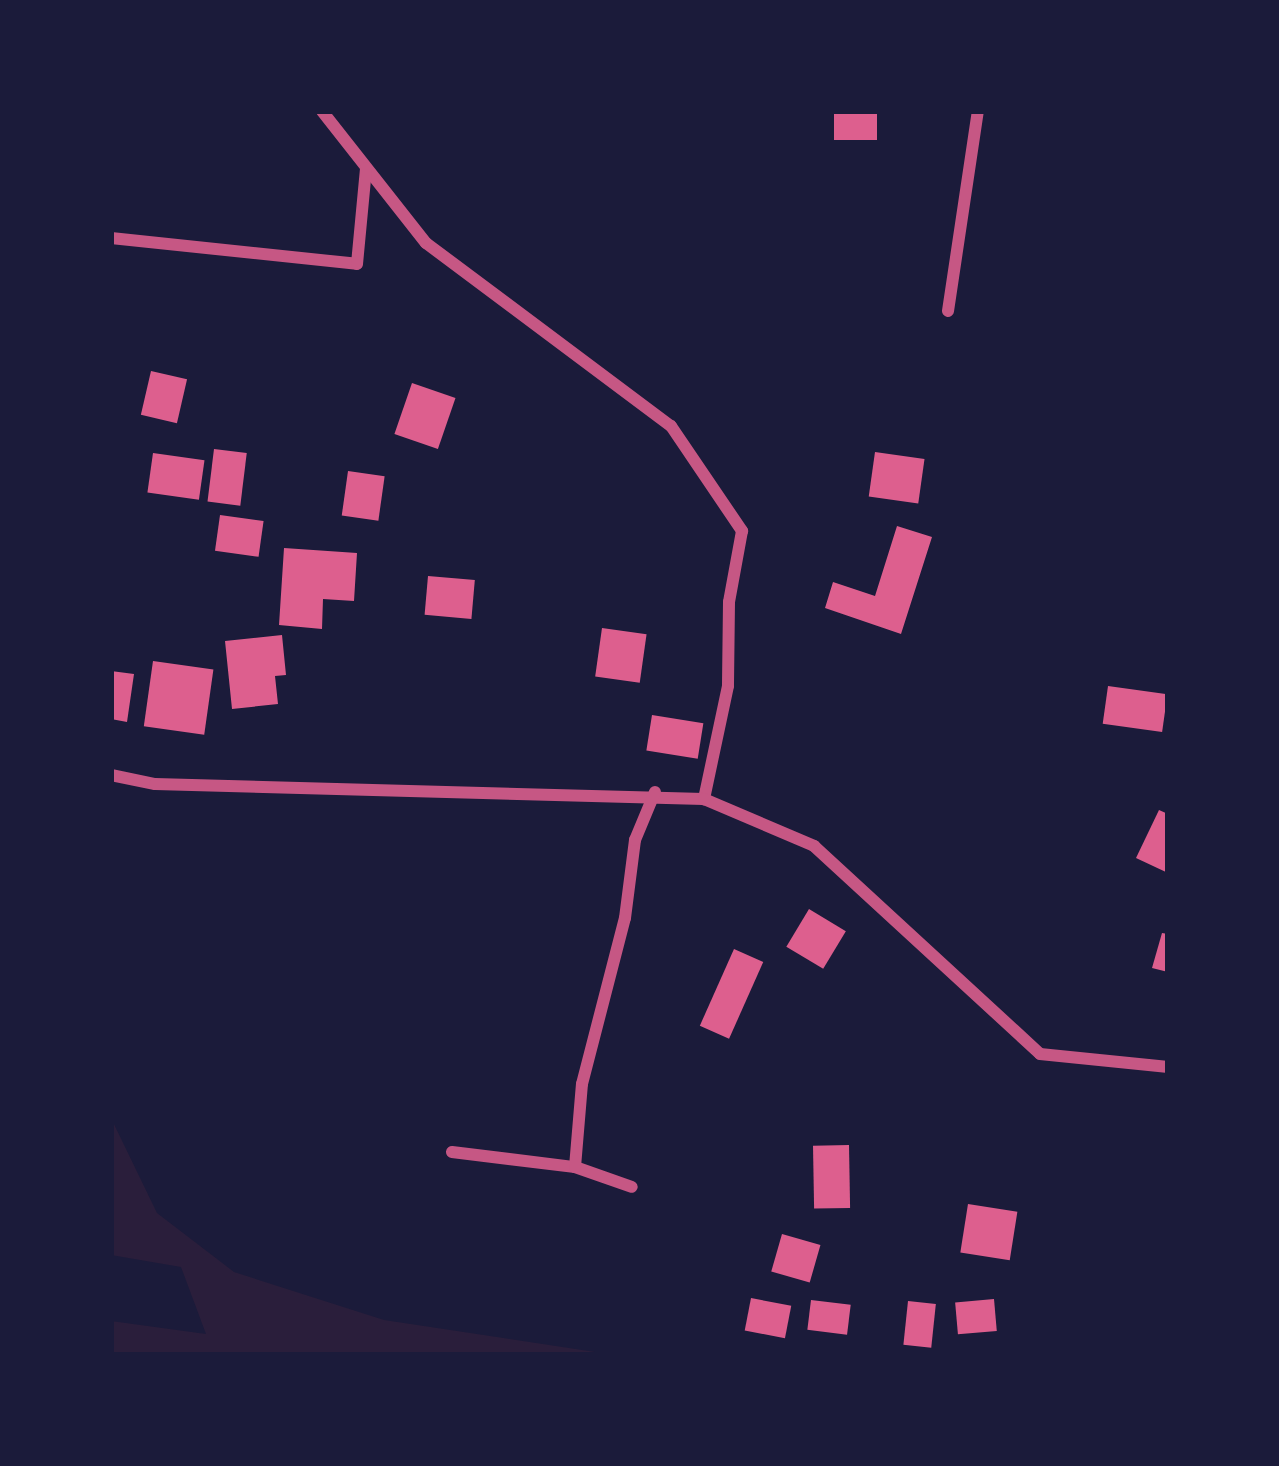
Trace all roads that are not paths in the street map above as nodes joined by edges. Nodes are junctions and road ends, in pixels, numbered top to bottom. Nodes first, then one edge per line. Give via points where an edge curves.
1 (322, 111) edge
2 (978, 111) edge
3 (366, 168) junction
4 (111, 238) edge
5 (948, 311) dead end
6 (111, 775) edge
7 (655, 792) junction
8 (704, 799) junction
9 (1168, 1067) edge
10 (452, 1152) dead end
11 (574, 1167) junction
12 (632, 1186) dead end

1 - 3 street
2 - 5 street
3 - 4 street via 357,264
3 - 8 street via 426,243 671,426 742,531 729,602 728,686
6 - 7 street via 155,784
7 - 8 street
7 - 11 street via 635,840 625,918 582,1084
8 - 9 street via 814,845 1040,1054
10 - 11 street
11 - 12 street

